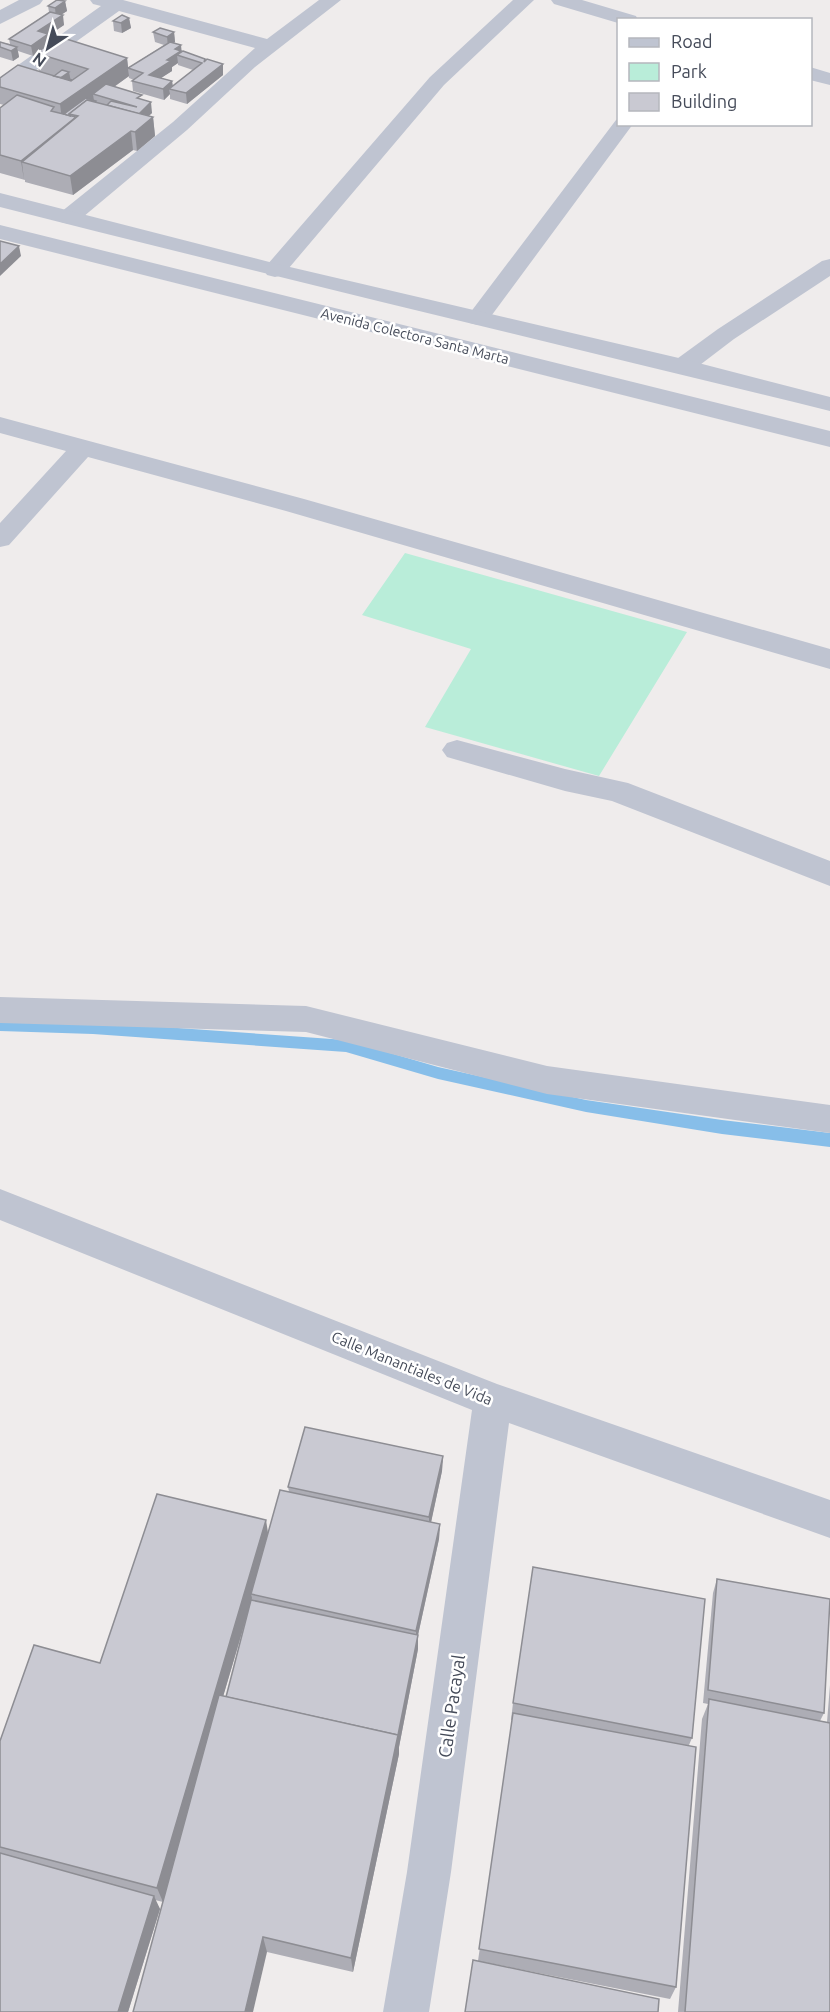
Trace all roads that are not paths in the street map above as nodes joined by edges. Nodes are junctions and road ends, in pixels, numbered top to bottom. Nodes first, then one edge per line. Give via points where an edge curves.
1 (33, 0) edge
2 (331, 0) edge
3 (524, 0) edge
4 (561, 0) edge
5 (108, 2) edge
6 (0, 18) edge
7 (622, 18) edge
8 (270, 46) junction
9 (812, 74) edge
10 (830, 79) edge
11 (0, 87) edge
12 (622, 126) edge
13 (0, 200) edge
14 (69, 218) junction
15 (0, 232) edge
16 (830, 266) edge
17 (275, 270) junction
18 (478, 318) junction
19 (683, 366) junction
20 (830, 404) edge
21 (0, 425) edge
22 (830, 439) edge
23 (81, 448) junction
24 (0, 539) edge
25 (830, 658) edge
26 (456, 750) dead end
27 (830, 874) edge
28 (0, 1010) edge
29 (830, 1119) edge
30 (0, 1204) edge
31 (493, 1400) junction
32 (830, 1519) edge
33 (406, 2012) edge

1 - 6 street
2 - 8 street
3 - 17 street via 437,81
4 - 7 street
5 - 8 street
5 - 11 street
8 - 14 street
9 - 10 street
12 - 18 street
13 - 14 street
14 - 17 street
15 - 22 street, Avenida Colectora Santa Marta
16 - 19 street
17 - 18 street
18 - 19 street
19 - 20 street
21 - 23 street
23 - 24 street
23 - 25 street
26 - 27 street via 617,791
28 - 29 street via 306,1019 547,1080
30 - 31 street, Calle Manantiales de Vida
31 - 32 street, Calle Manantiales de Vida
31 - 33 street, Calle Pacayal via 429,1872

